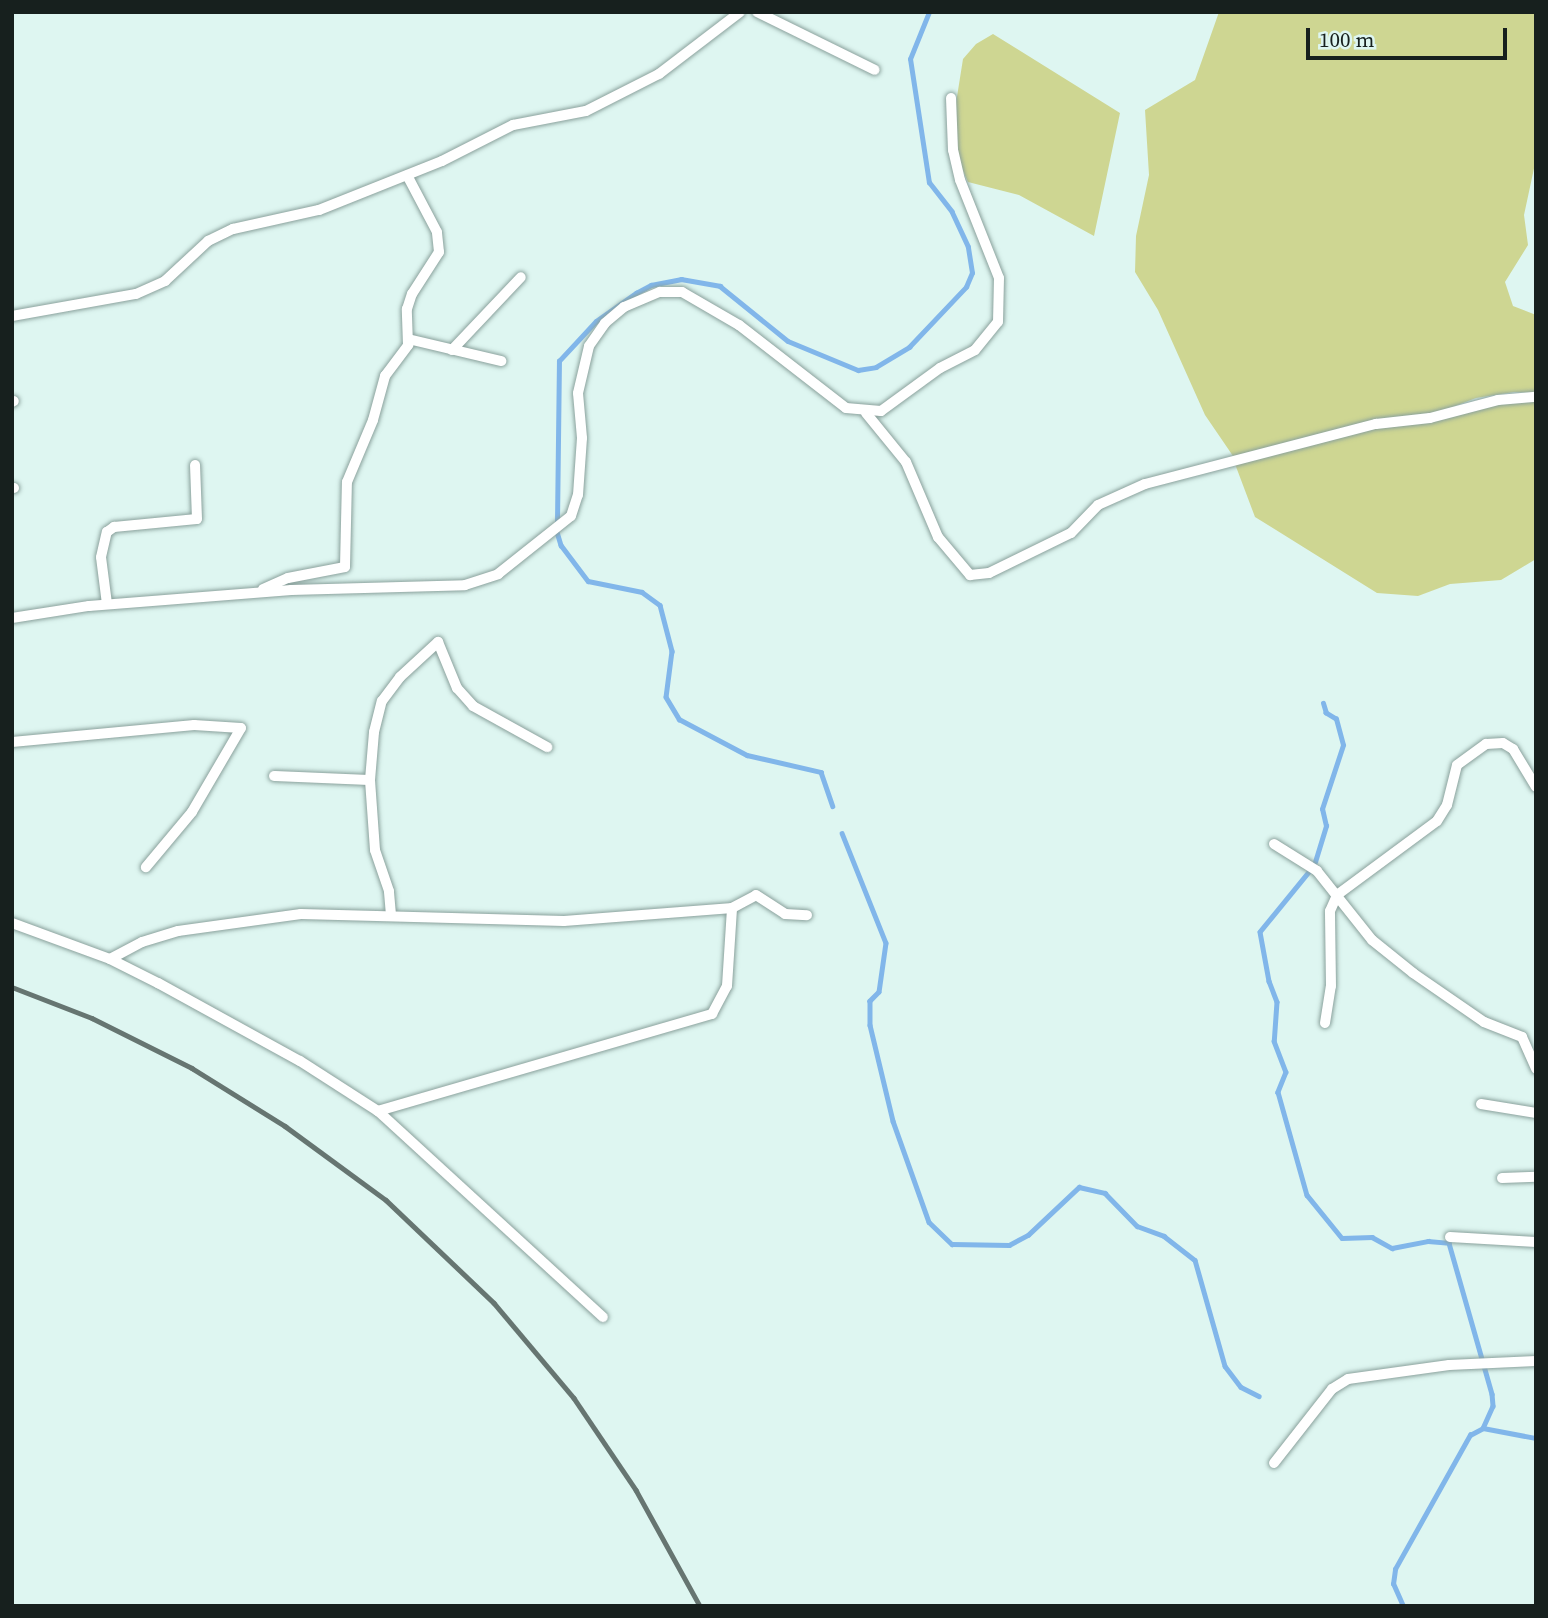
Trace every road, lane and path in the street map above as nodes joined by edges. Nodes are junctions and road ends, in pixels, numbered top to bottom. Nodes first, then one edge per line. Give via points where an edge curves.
1 (740, 12) edge
2 (757, 12) edge
3 (875, 70) dead end
4 (951, 98) dead end
5 (407, 175) junction
6 (521, 277) dead end
7 (12, 316) edge
8 (408, 340) junction
9 (452, 350) junction
10 (501, 361) dead end
11 (1536, 397) edge
12 (866, 413) junction
13 (195, 465) dead end
14 (254, 593) junction
15 (107, 604) junction
16 (12, 618) edge
17 (12, 742) edge
18 (547, 747) dead end
19 (274, 776) dead end
20 (370, 780) junction
21 (1536, 787) edge
22 (1274, 844) dead end
23 (146, 867) dead end
24 (1337, 895) junction
25 (732, 908) junction
26 (391, 915) junction
27 (807, 915) dead end
28 (12, 923) edge
29 (110, 959) junction
30 (1325, 1023) dead end
31 (1522, 1037) junction
32 (1536, 1037) edge
33 (1536, 1069) edge
34 (1481, 1104) dead end
35 (377, 1111) junction
36 (1536, 1113) edge
37 (1536, 1177) edge
38 (1502, 1178) dead end
39 (1450, 1237) dead end
40 (1536, 1242) edge
41 (603, 1317) dead end
42 (1536, 1361) edge
43 (1274, 1463) dead end

1 - 5 street via 659,74 586,111 513,125
2 - 3 street
4 - 12 street via 953,150 960,180 999,278 998,322 975,350 940,368 881,411
5 - 7 street via 319,210 233,229 208,241 165,281 136,295
5 - 8 street via 437,232 439,251 407,309
6 - 9 street
8 - 9 street
8 - 14 street via 385,376 373,420 347,482 345,567 288,578
9 - 10 street
11 - 12 street via 1382,423 1145,484 1098,505 1071,533 989,573 970,575 938,537 906,462
12 - 14 street via 846,408 739,325 699,300 682,292 660,292 624,307 589,346 578,393 583,438 578,495 571,516 498,574 465,585
13 - 15 street via 197,519 114,527 107,532 101,557
14 - 15 street
15 - 16 street
17 - 23 street via 194,725 241,728 192,812
18 - 20 street via 473,706 457,688 438,642 382,701
19 - 20 street
20 - 26 street via 375,850 389,891
21 - 24 street via 1513,749 1486,744 1457,765 1447,805 1437,821
22 - 24 street via 1317,871
24 - 30 street via 1331,911 1331,986
24 - 31 street via 1372,940 1422,980 1484,1023
25 - 26 street via 564,921
25 - 27 street via 756,895 785,914
25 - 35 street via 727,986 712,1014
26 - 29 street via 244,919 163,935
28 - 29 street
29 - 35 street via 300,1061
31 - 32 street
31 - 33 street
34 - 36 street
35 - 41 street
37 - 38 street
39 - 40 street
42 - 43 street via 1377,1374 1339,1382

